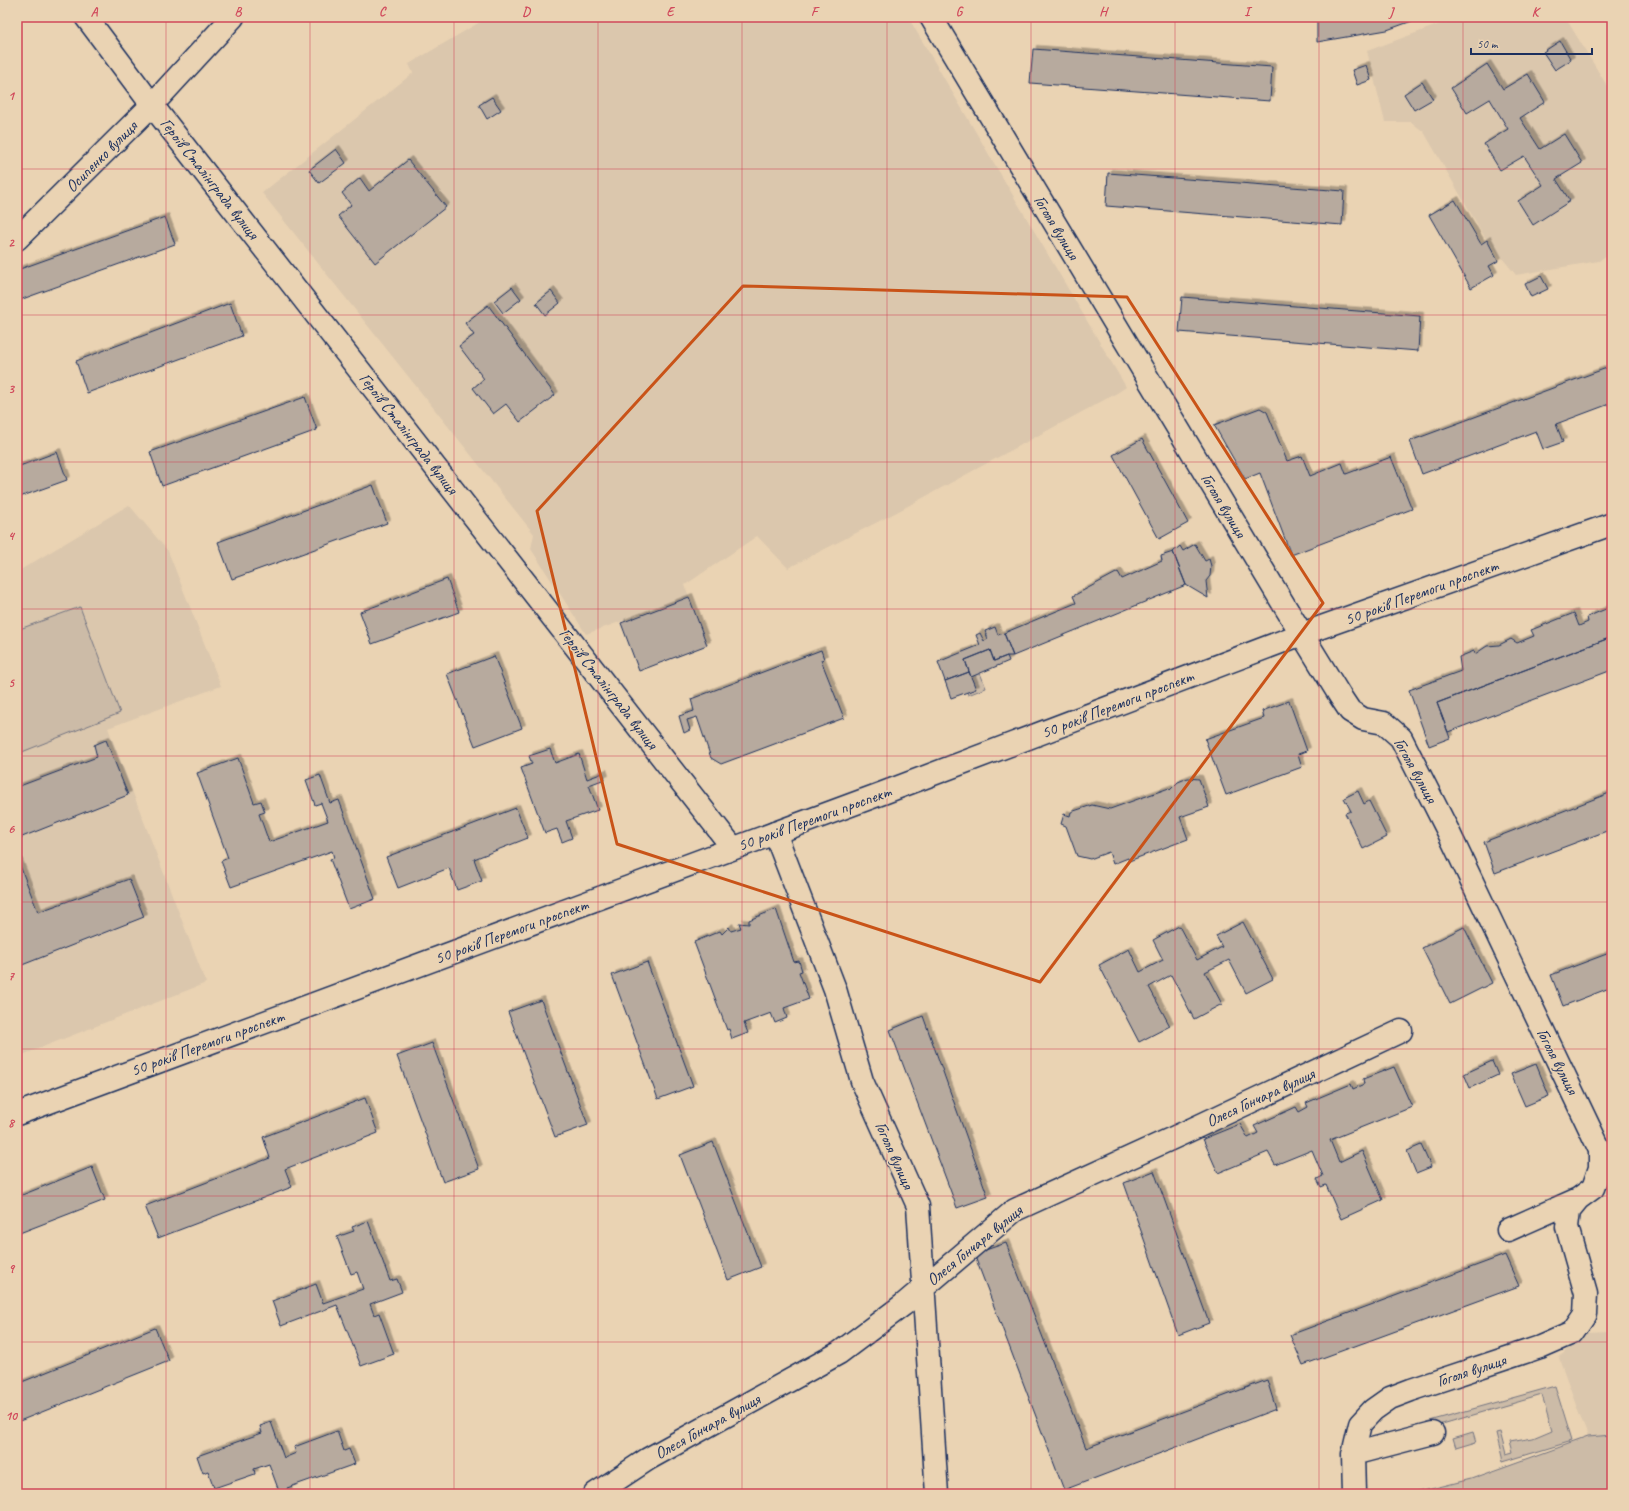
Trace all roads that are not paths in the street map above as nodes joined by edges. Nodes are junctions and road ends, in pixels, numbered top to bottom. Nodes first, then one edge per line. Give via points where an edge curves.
1 (86, 17) edge
2 (233, 17) edge
3 (931, 17) edge
4 (152, 105) junction
5 (17, 239) edge
6 (1612, 524) edge
7 (1302, 634) junction
8 (775, 833) junction
9 (733, 848) junction
10 (1401, 1031) dead end
11 (17, 1114) edge
12 (1578, 1199) junction
13 (1508, 1230) dead end
14 (922, 1287) junction
15 (1433, 1433) dead end
16 (1353, 1454) junction
17 (595, 1494) edge
18 (937, 1494) edge
19 (1354, 1494) edge

1 - 4 street, Героїв Сталінграда вулиця via 104,37
2 - 4 street, Осипенко вулиця
3 - 7 street, Гоголя вулиця
4 - 5 street, Осипенко вулиця
4 - 9 street, Героїв Сталінграда вулиця
6 - 7 street, 50 років Перемоги проспект
7 - 8 street, 50 років Перемоги проспект
7 - 12 street, Гоголя вулиця via 1350,711 1363,719 1384,723 1401,738 1431,796 1600,1150 1600,1168 1593,1188
8 - 9 street, 50 років Перемоги проспект
8 - 14 street, Гоголя вулиця via 836,989 862,1081 918,1206
9 - 11 street, 50 років Перемоги проспект
10 - 14 street, Олеся Гончара вулиця via 1028,1203 1015,1210
12 - 13 street
12 - 16 street, Гоголя вулиця via 1569,1210 1567,1227 1586,1294 1585,1314 1572,1333 1540,1347 1390,1398 1373,1410 1360,1424
14 - 17 street, Олеся Гончара вулиця via 840,1353 648,1459
14 - 18 street, Гоголя вулиця
15 - 16 street
16 - 19 street

